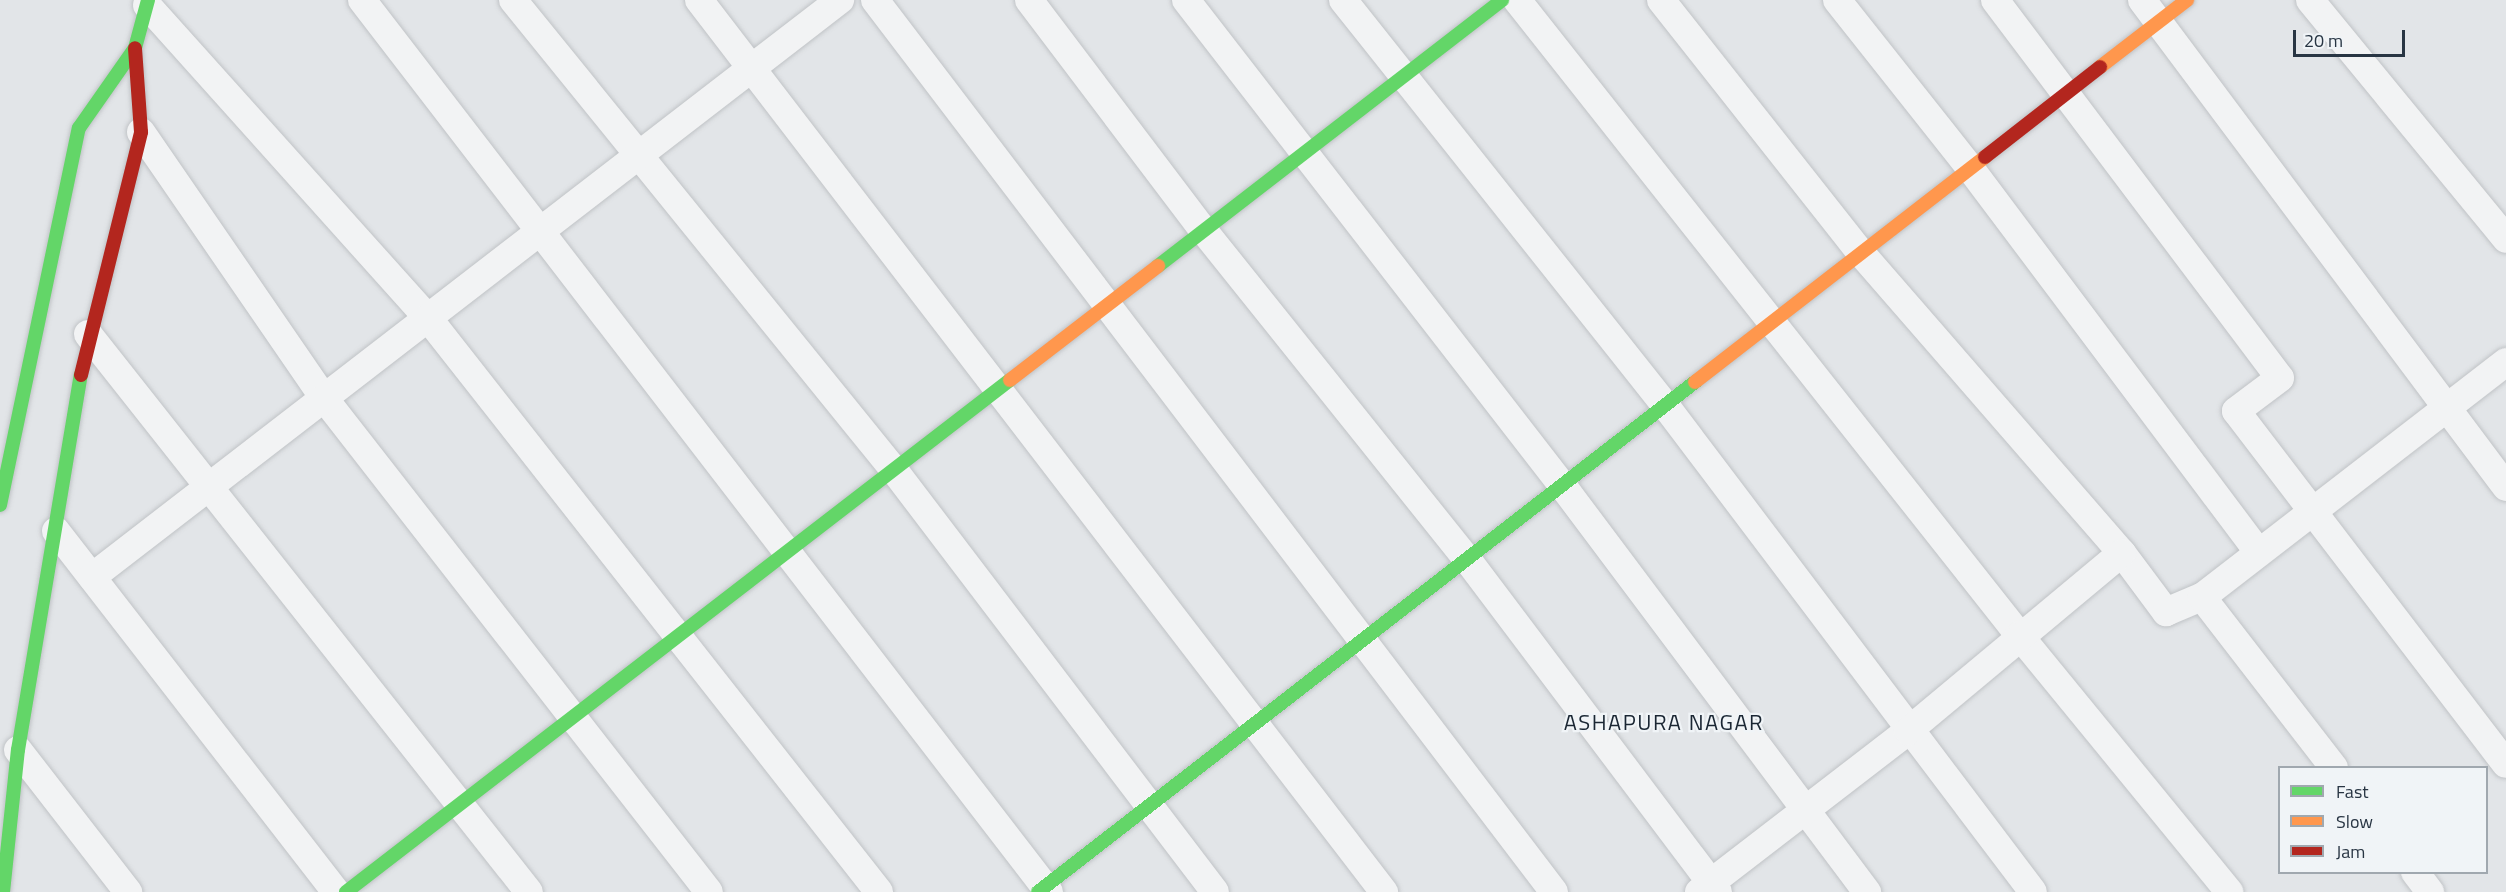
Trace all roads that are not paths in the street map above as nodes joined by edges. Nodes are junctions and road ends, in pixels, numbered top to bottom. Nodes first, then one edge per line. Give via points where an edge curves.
1 (362, 0) edge
2 (513, 0) edge
3 (699, 0) edge
4 (840, 0) edge
5 (875, 0) edge
6 (1029, 0) edge
7 (1186, 0) edge
8 (1343, 0) edge
9 (1502, 0) edge
10 (1517, 0) edge
11 (1661, 0) edge
12 (1837, 0) edge
13 (1995, 0) edge
14 (2187, 0) edge
15 (2310, 0) edge
16 (148, 3) edge
17 (2151, 11) edge
18 (135, 48) junction
19 (751, 69) junction
20 (1403, 77) junction
21 (2068, 92) junction
22 (141, 132) junction
23 (1308, 154) junction
24 (636, 157) junction
25 (1970, 168) junction
26 (1204, 231) junction
27 (539, 232) junction
28 (2506, 239) edge
29 (1861, 253) junction
30 (1107, 305) junction
31 (428, 318) junction
32 (1772, 323) junction
33 (88, 334) junction
34 (2506, 362) edge
35 (1000, 388) junction
36 (324, 398) junction
37 (1665, 405) junction
38 (2446, 408) junction
39 (894, 470) junction
40 (1562, 485) junction
41 (208, 487) junction
42 (2506, 487) edge
43 (0, 505) edge
44 (2313, 512) junction
45 (56, 531) junction
46 (2122, 553) junction
47 (2259, 553) junction
48 (784, 554) junction
49 (1467, 559) junction
50 (92, 577) junction
51 (2202, 597) junction
52 (2019, 635) junction
53 (676, 638) junction
54 (1360, 642) junction
55 (570, 718) junction
56 (1256, 723) junction
57 (1908, 731) junction
58 (18, 750) junction
59 (2506, 764) edge
60 (2332, 766) edge
61 (459, 805) junction
62 (1150, 806) junction
63 (1804, 811) junction
64 (2416, 874) edge
65 (1709, 889) edge
66 (1044, 890) edge
67 (3, 892) edge
68 (128, 892) edge
69 (336, 892) edge
70 (346, 892) edge
71 (529, 892) edge
72 (709, 892) edge
73 (879, 892) edge
74 (1215, 892) edge
75 (1384, 892) edge
76 (1554, 892) edge
77 (1867, 892) edge
78 (2033, 892) edge
79 (2229, 892) edge
80 (2430, 892) edge

1 - 27 street
2 - 24 street
3 - 19 street
4 - 19 street
5 - 30 street
6 - 26 street
7 - 23 street
8 - 20 street
9 - 20 street
10 - 32 street
11 - 29 street
12 - 25 street
13 - 21 street
14 - 17 street
15 - 28 street
16 - 18 street
16 - 31 street
17 - 21 street
17 - 38 street
18 - 22 street
18 - 43 street via 79,128
19 - 24 street
19 - 35 street
20 - 23 street
20 - 37 street
21 - 25 street
21 - 44 street via 2280,378 2236,411
22 - 33 street
22 - 36 street
23 - 26 street
23 - 40 street
24 - 27 street
24 - 39 street
25 - 29 street
25 - 47 street
26 - 30 street
26 - 49 street
27 - 31 street
27 - 48 street
29 - 32 street
29 - 46 street
30 - 35 street
30 - 54 street
31 - 36 street
31 - 53 street
32 - 37 street
32 - 52 street
33 - 41 street
33 - 45 street
34 - 38 street
35 - 39 street
35 - 56 street
36 - 41 street
36 - 55 street
37 - 40 street
37 - 57 street
38 - 42 street
38 - 44 street
39 - 48 street
39 - 62 street
40 - 49 street
40 - 63 street
41 - 50 street
41 - 61 street
44 - 47 street
44 - 59 street
45 - 50 street
45 - 58 street
46 - 51 street via 2166,612
46 - 52 street
47 - 51 street
48 - 53 street
48 - 66 street
49 - 54 street
49 - 65 street
50 - 69 street
51 - 60 street
52 - 57 street
52 - 79 street
53 - 55 street
53 - 73 street
54 - 56 street
54 - 76 street
55 - 61 street
55 - 72 street
56 - 62 street
56 - 75 street
57 - 63 street
57 - 78 street
58 - 67 street
58 - 68 street
61 - 70 street
61 - 71 street
62 - 66 street
62 - 74 street
63 - 65 street
63 - 77 street
64 - 80 street

